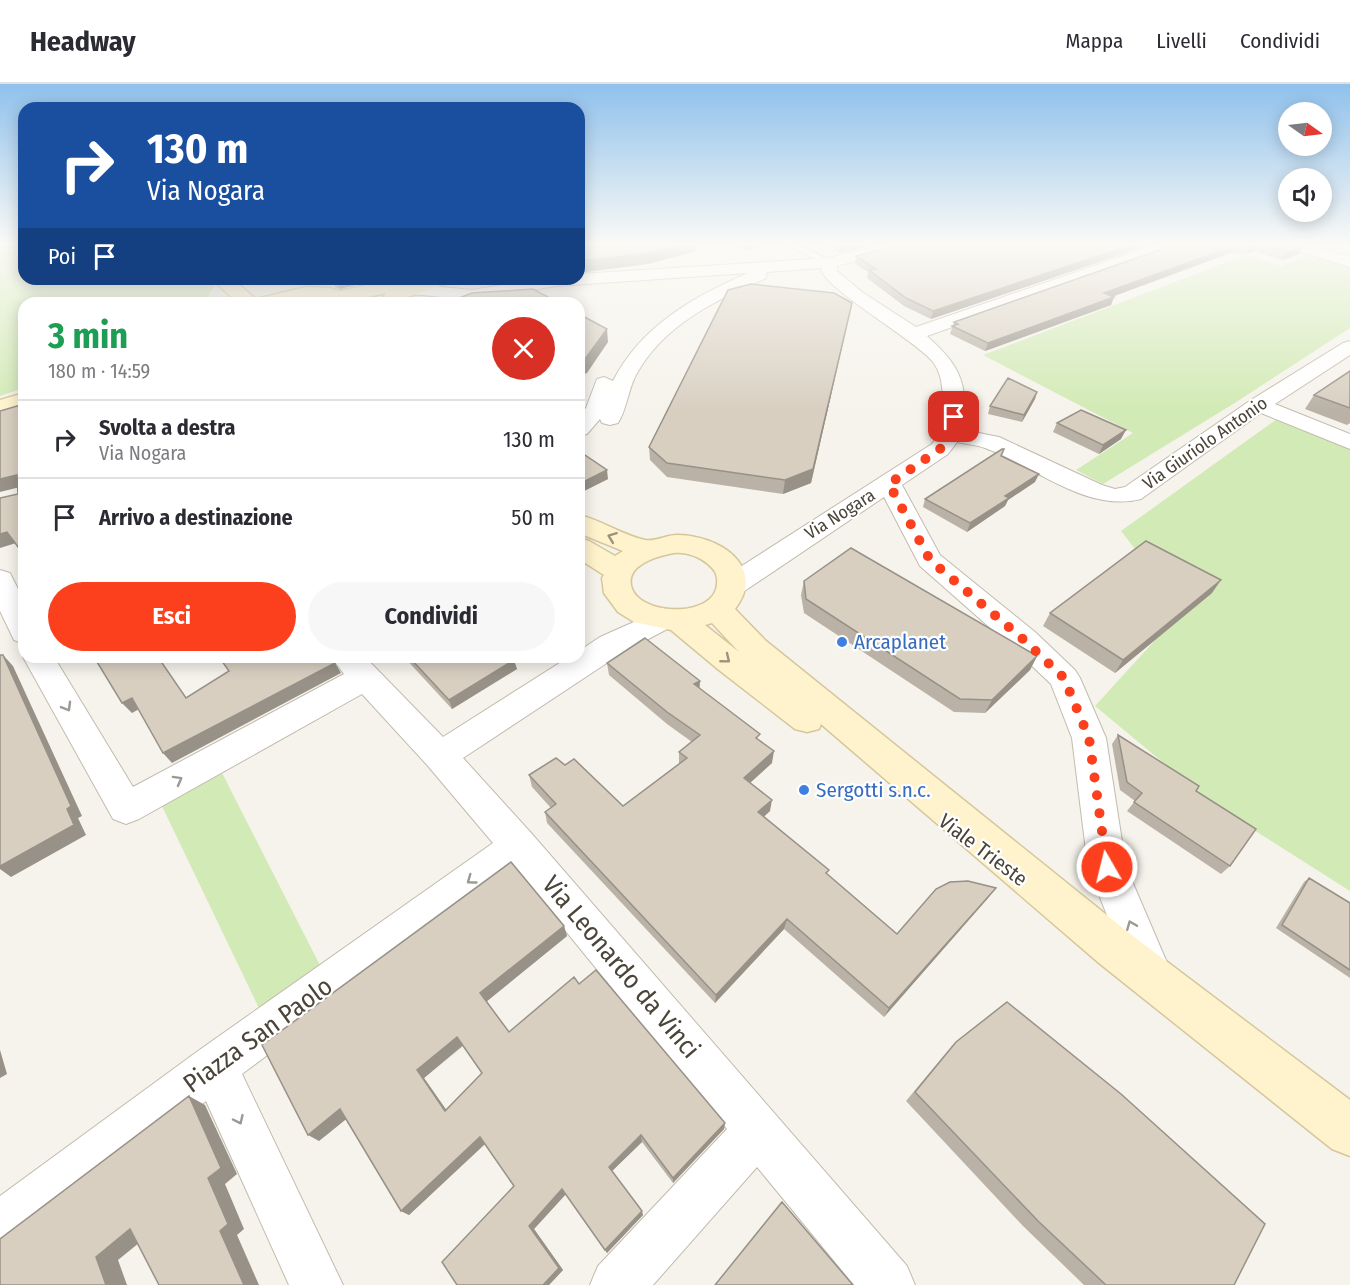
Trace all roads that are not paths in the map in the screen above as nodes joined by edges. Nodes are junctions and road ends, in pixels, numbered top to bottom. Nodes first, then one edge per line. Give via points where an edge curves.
1 (701, 299) edge
2 (705, 299) edge
3 (861, 299) edge
4 (1014, 299) edge
5 (914, 334) junction
6 (1350, 347) edge
7 (18, 402) edge
8 (1259, 405) junction
9 (0, 407) edge
10 (610, 418) dead end
11 (585, 422) edge
12 (952, 434) junction
13 (1350, 442) edge
14 (889, 484) junction
15 (585, 525) edge
16 (645, 549) junction
17 (585, 551) edge
18 (711, 553) junction
19 (772, 557) junction
20 (619, 571) junction
21 (0, 579) edge
22 (725, 597) junction
23 (627, 605) junction
24 (18, 620) edge
25 (671, 621) junction
26 (18, 637) edge
27 (611, 645) junction
28 (0, 646) edge
29 (585, 662) edge
30 (41, 663) edge
31 (583, 663) edge
32 (355, 667) edge
33 (440, 756) junction
34 (519, 846) junction
35 (1114, 948) junction
36 (1153, 980) junction
37 (214, 1067) junction
38 (758, 1130) junction
39 (1350, 1131) edge
40 (0, 1227) edge
41 (316, 1285) edge
42 (617, 1285) edge
43 (888, 1285) edge

1 - 11 street via 673,310 629,343 608,370 596,410
2 - 10 street via 675,317 645,349 626,375
3 - 5 street
4 - 5 street
5 - 12 street via 940,358 951,376 955,404
6 - 8 street, Via Giuriolo Antonio
7 - 9 main road
8 - 12 street, Via Giuriolo Antonio via 1132,494 1115,496 991,442
8 - 13 street
12 - 14 street, Via Nogara via 940,449
14 - 19 street, Via Nogara
36 -> 14 street via 1107,867 1089,738 1064,678 930,560
16 -> 15 main road
16 - 18 main road, Viale Trieste via 679,544
16 - 20 main road
17 - 20 main road
18 - 19 street
18 - 22 main road, Viale Trieste via 731,573
19 - 22 street, Via Nogara
20 - 23 main road via 616,582
21 - 24 street
22 - 25 main road via 701,617
22 - 35 main road, Viale Trieste via 755,648
23 - 25 main road, Viale Trieste via 641,615
23 - 27 street
25 - 27 street
25 -> 35 main road, Viale Trieste
26 - 28 street
27 - 29 street
30 -> 32 street via 126,808
31 - 33 street
32 - 33 street, Via Leonardo da Vinci
33 - 34 street, Via Leonardo da Vinci
34 -> 37 street, Piazza San Paolo
34 - 38 street, Via Leonardo da Vinci
35 - 36 main road, Viale Trieste
36 - 39 main road, Viale Trieste
37 - 40 street, Piazza San Paolo
37 -> 41 street
38 - 42 street
38 - 43 street, Via Leonardo da Vinci

